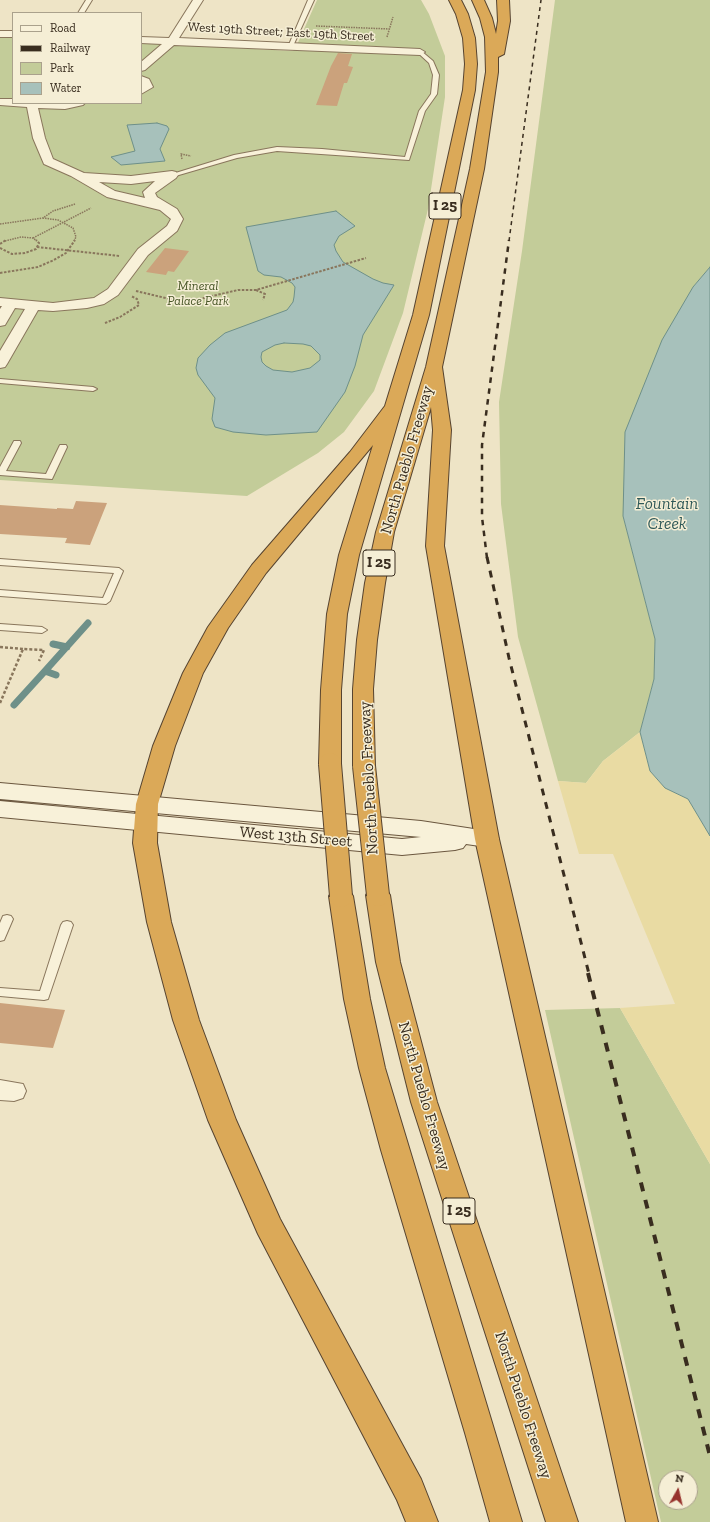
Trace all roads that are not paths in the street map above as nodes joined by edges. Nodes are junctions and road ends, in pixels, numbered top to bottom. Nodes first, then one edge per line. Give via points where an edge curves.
1 (89, 0) edge
2 (198, 0) edge
3 (311, 0) edge
4 (455, 0) edge
5 (478, 0) edge
6 (503, 0) edge
7 (82, 12) edge
8 (0, 34) edge
9 (12, 34) edge
10 (142, 40) edge
11 (170, 42) junction
12 (290, 46) junction
13 (460, 50) dead end
14 (420, 52) joint
15 (471, 64) junction
16 (142, 67) edge
17 (492, 72) junction
18 (142, 80) edge
19 (142, 90) edge
20 (0, 102) edge
21 (12, 103) edge
22 (32, 104) joint
23 (74, 104) edge
24 (75, 173) junction
25 (172, 175) junction
26 (164, 207) junction
27 (5, 303) edge
28 (33, 306) junction
29 (0, 322) edge
30 (0, 364) edge
31 (434, 367) junction
32 (0, 381) edge
33 (93, 389) dead end
34 (391, 410) junction
35 (17, 443) dead end
36 (63, 447) dead end
37 (0, 473) edge
38 (0, 562) edge
39 (0, 593) edge
40 (0, 627) edge
41 (42, 630) dead end
42 (0, 791) edge
43 (0, 809) edge
44 (146, 814) junction
45 (487, 839) junction
46 (7, 919) dead end
47 (67, 925) dead end
48 (0, 937) edge
49 (0, 992) edge
50 (422, 1522) edge
51 (506, 1522) edge
52 (562, 1522) edge
53 (642, 1522) edge

1 - 7 lane
2 - 11 street
3 - 12 lane
4 - 15 highway, North Pueblo Freeway / I 25 via 469,38
5 - 17 highway, North Pueblo Freeway / I 25 via 491,36
6 - 17 highway via 503,33
8 - 9 street
10 - 11 street, West 19th Street; East 19th Street
11 - 12 street, West 19th Street; East 19th Street
11 - 16 street
12 - 14 street, West 19th Street; East 19th Street
13 - 15 highway
14 - 25 lane via 430,62 436,75 434,94 422,111 407,159 277,149 236,156
15 - 34 highway, North Pueblo Freeway / I 25 via 463,123 421,315
17 - 31 highway, North Pueblo Freeway / I 25 via 477,169
18 - 19 street via 147,87
20 - 21 street
22 - 23 street
22 - 24 street via 48,161
24 - 25 street via 119,180
24 - 26 street via 111,194
25 - 26 street via 149,192 151,199
26 - 28 street via 175,216 176,224 139,258 113,292 99,300 70,307
27 - 28 street
27 - 29 street
28 - 30 street
31 - 45 highway via 442,430 435,546
31 - 52 highway, North Pueblo Freeway / I 25, bridge via 385,532 367,640 363,689 364,766 378,895 388,962 424,1102
32 - 33 lane
34 - 44 highway via 356,456 260,569 218,627 193,673 164,746
34 - 51 highway, North Pueblo Freeway / I 25, bridge via 349,555 337,614 331,690 330,764 341,896 357,999 372,1068
35 - 37 lane
36 - 37 lane via 49,477
38 - 39 lane via 119,571 106,601
40 - 41 lane
42 - 44 main road, West 13th Street
43 - 44 main road, West 13th Street
44 - 45 main road, West 13th Street via 402,847
44 - 50 highway via 145,843 159,922 186,1020 222,1120 268,1225 409,1490
45 - 53 highway
46 - 48 lane
47 - 49 lane via 44,996

